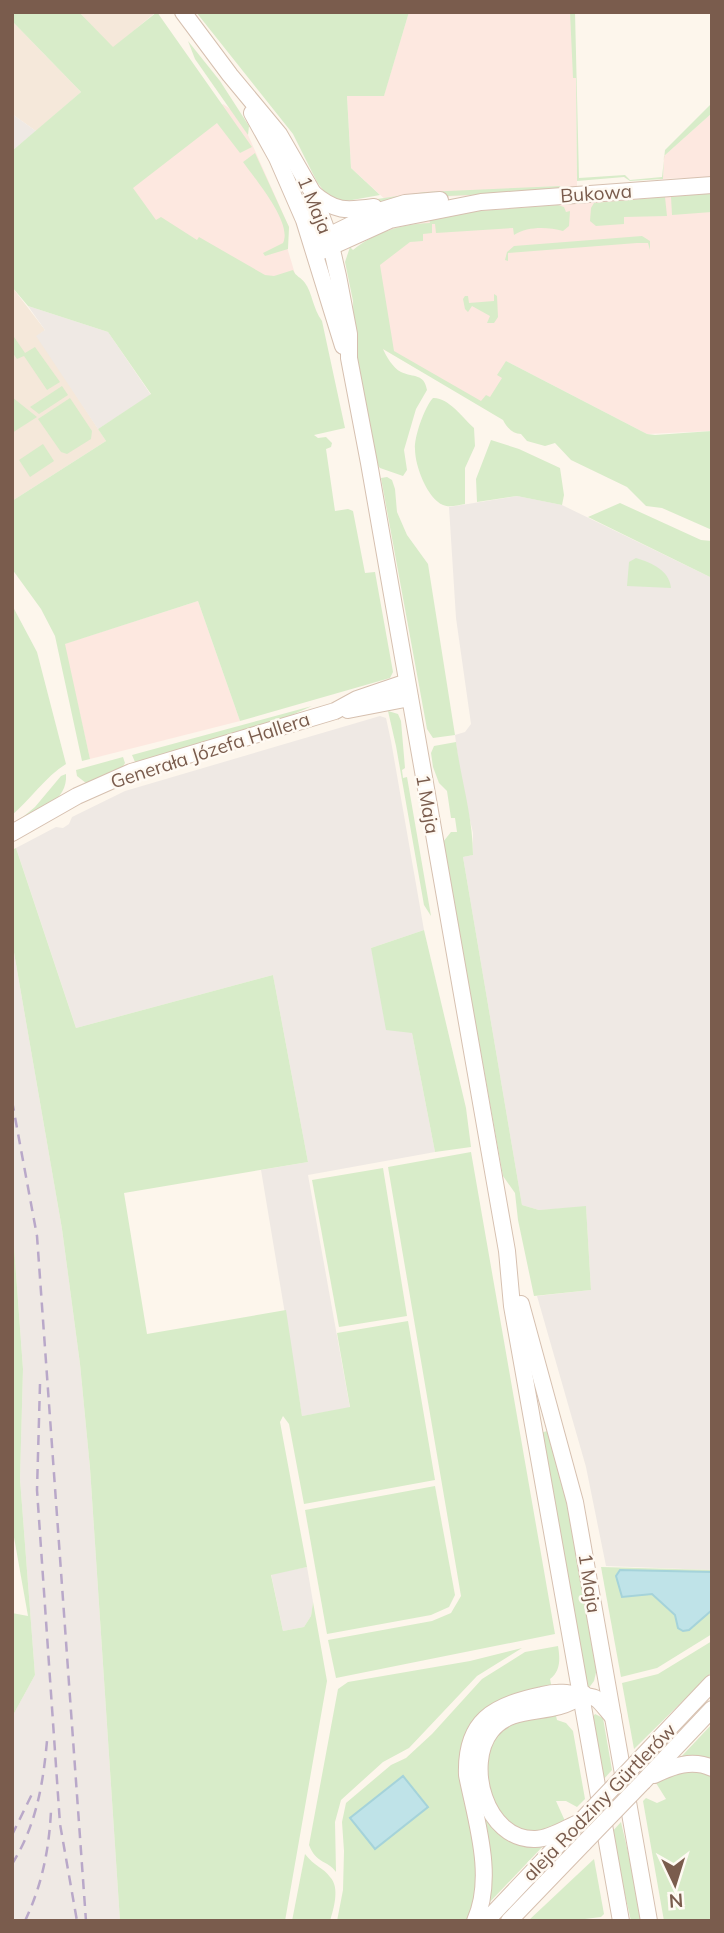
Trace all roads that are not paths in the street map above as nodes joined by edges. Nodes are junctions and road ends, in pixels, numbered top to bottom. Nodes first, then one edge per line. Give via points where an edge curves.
1 (174, 12) edge
2 (183, 12) edge
3 (212, 51) junction
4 (230, 75) junction
5 (712, 185) edge
6 (313, 193) junction
7 (481, 202) junction
8 (405, 203) junction
9 (351, 238) junction
10 (330, 242) junction
11 (314, 249) junction
12 (338, 276) junction
13 (349, 358) junction
14 (409, 690) junction
15 (12, 833) edge
16 (506, 1251) junction
17 (576, 1665) junction
18 (604, 1666) junction
19 (712, 1683) edge
20 (582, 1696) junction
21 (559, 1699) junction
22 (712, 1709) edge
23 (613, 1717) junction
24 (587, 1724) junction
25 (712, 1768) edge
26 (643, 1782) junction
27 (580, 1822) junction
28 (475, 1921) edge
29 (486, 1921) edge
30 (509, 1921) edge
31 (621, 1921) edge
32 (649, 1921) edge

1 - 3 street, 1 Maja
2 - 3 street, 1 Maja
3 - 4 street, 1 Maja
4 - 6 street, 1 Maja via 289,149
4 - 11 street, 1 Maja via 277,158
5 - 7 street, Bukowa
6 - 8 street via 342,211
6 - 10 street, 1 Maja
7 - 8 street, Bukowa
7 - 9 street, Bukowa via 390,220
8 - 10 street, Bukowa via 379,211
9 - 10 street, Bukowa
9 - 12 street
10 - 11 street
10 - 12 street, 1 Maja
11 - 13 street, 1 Maja
12 - 13 street, 1 Maja
13 - 14 street, 1 Maja
14 - 15 street, Generała Józefa Hallera via 374,706 335,711 131,772
14 - 16 street, 1 Maja
16 - 17 street, 1 Maja
16 - 18 street, 1 Maja via 575,1502
17 - 20 street, 1 Maja
17 - 21 street
18 - 20 street via 595,1687
18 - 23 street, 1 Maja
19 - 27 street, aleja Rodziny Gürtlerów, bridge
20 - 21 street via 573,1692
20 - 23 street via 594,1697
20 - 24 street, 1 Maja
21 - 24 street
21 - 27 street via 510,1716 489,1732 480,1756 483,1788 494,1821 512,1835 544,1838
21 - 28 street via 510,1703 491,1712 468,1746 467,1776 484,1869
22 - 26 street, aleja Rodziny Gürtlerów
23 - 32 street, 1 Maja
24 - 31 street, 1 Maja
25 - 26 street via 688,1763
26 - 30 street, aleja Rodziny Gürtlerów, bridge
27 - 29 street, aleja Rodziny Gürtlerów

